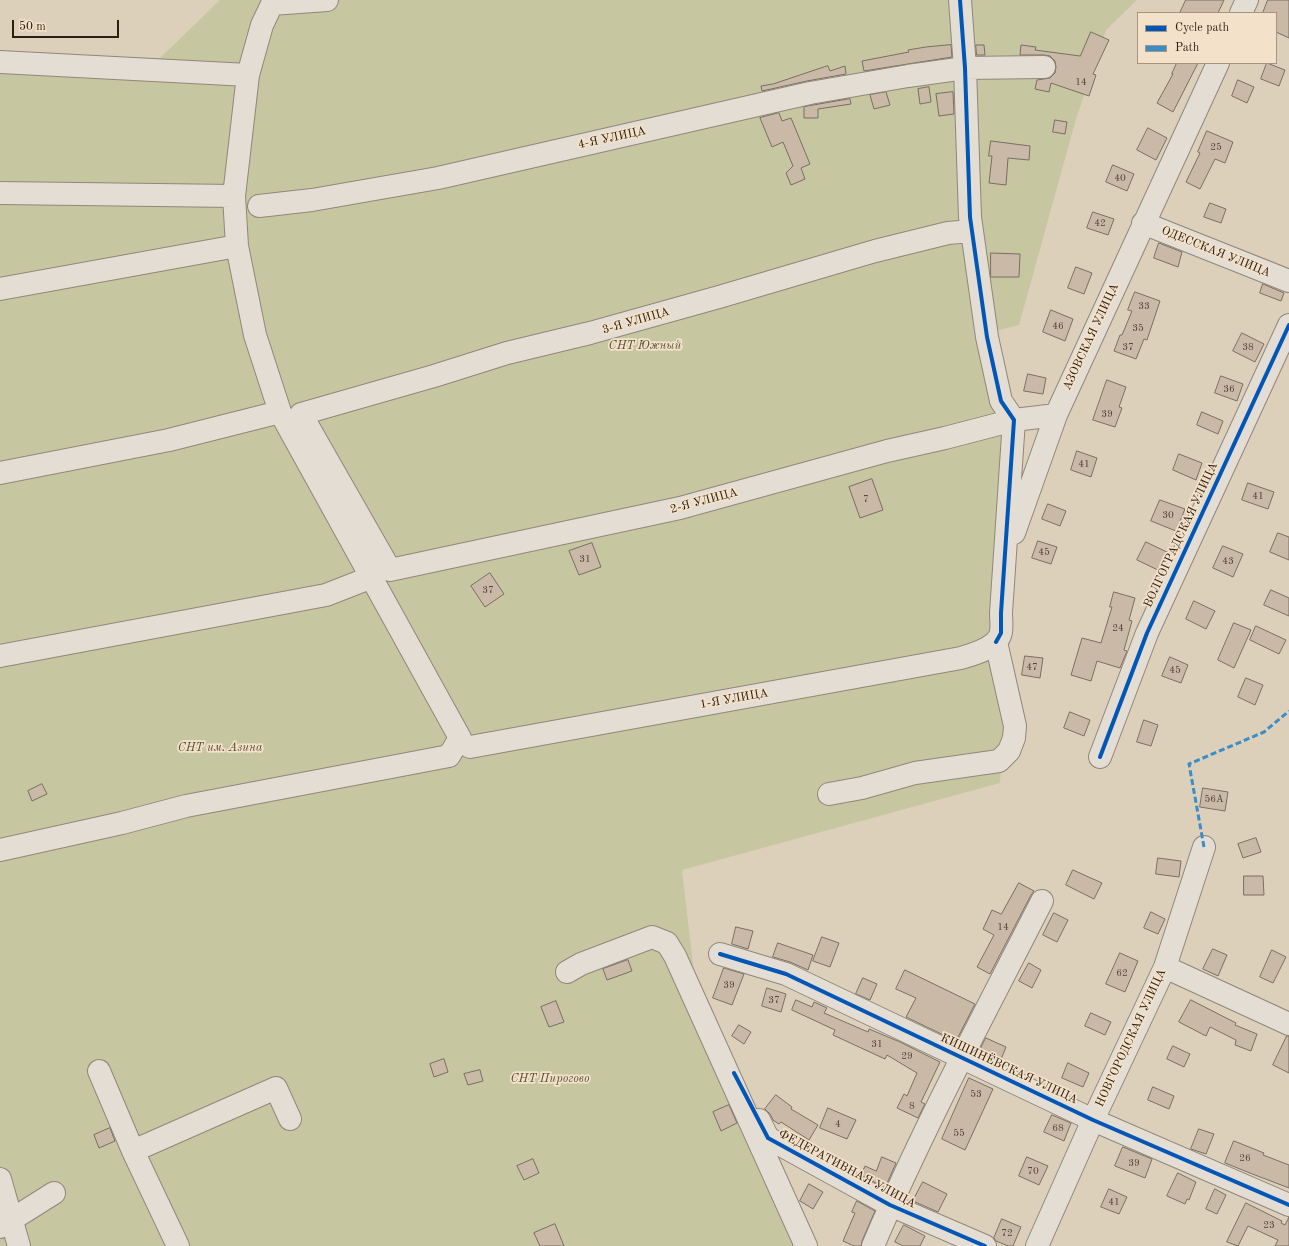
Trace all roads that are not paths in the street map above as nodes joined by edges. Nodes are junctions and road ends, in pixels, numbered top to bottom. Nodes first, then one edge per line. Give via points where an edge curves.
1 (327, 0) edge
2 (960, 0) edge
3 (1247, 0) edge
4 (273, 2) edge
5 (1241, 12) edge
6 (0, 62) edge
7 (1218, 64) edge
8 (1044, 67) dead end
9 (965, 68) junction
10 (248, 75) junction
11 (0, 193) edge
12 (234, 196) junction
13 (259, 206) dead end
14 (1144, 223) junction
15 (972, 231) junction
16 (237, 246) junction
17 (1289, 281) edge
18 (0, 289) edge
19 (1289, 325) edge
20 (291, 413) junction
21 (1056, 415) junction
22 (1014, 420) junction
23 (0, 473) edge
24 (381, 574) junction
25 (1008, 624) dead end
26 (996, 642) junction
27 (0, 656) edge
28 (470, 747) dead end
29 (1100, 757) dead end
30 (829, 794) dead end
31 (1204, 847) dead end
32 (0, 850) edge
33 (1042, 901) dead end
34 (720, 954) dead end
35 (1165, 967) junction
36 (567, 972) dead end
37 (1289, 1024) edge
38 (962, 1058) junction
39 (99, 1070) dead end
40 (734, 1073) dead end
41 (290, 1120) dead end
42 (1093, 1120) junction
43 (134, 1151) junction
44 (0, 1179) edge
45 (54, 1193) dead end
46 (890, 1205) junction
47 (1289, 1205) edge
48 (6, 1223) edge
49 (19, 1246) edge
50 (178, 1246) edge
51 (806, 1246) edge
52 (873, 1246) edge
53 (985, 1246) edge
54 (1038, 1246) edge

1 - 4 street
2 - 9 street
3 - 5 street
4 - 10 street via 262,25
6 - 10 street
7 - 14 street, АЗОВСКАЯ УЛИЦА
8 - 9 street, 4-Я УЛИЦА
9 - 13 street, 4-Я УЛИЦА via 810,93 438,178 312,200
9 - 15 street
10 - 12 street
11 - 12 street
12 - 16 street
14 - 17 street, ОДЕССКАЯ УЛИЦА
14 - 21 street, АЗОВСКАЯ УЛИЦА
15 - 20 street, 3-Я УЛИЦА via 948,233 875,251 598,331 507,353 434,376
15 - 22 street via 987,336 1001,401
16 - 18 street
16 - 20 street via 255,335
19 - 29 street, ВОЛГОГРАДСКАЯ УЛИЦА via 1147,634
20 - 23 street, 3-Я УЛИЦА
20 - 24 street
21 - 22 street, 2-Я УЛИЦА
21 - 25 street, АЗОВСКАЯ УЛИЦА via 1013,534
22 - 24 street, 2-Я УЛИЦА via 887,451 680,508
22 - 26 street via 1001,633
24 - 27 street, 2-Я УЛИЦА via 326,595
24 - 32 street via 460,738 449,756 186,806
26 - 28 street, 1-Я УЛИЦА via 982,652 961,658
26 - 30 street via 1015,726 1009,751 999,761 915,773
31 - 35 street, НОВГОРОДСКАЯ УЛИЦА
33 - 38 street
34 - 38 street, КИШИНЁВСКАЯ УЛИЦА via 786,974
35 - 37 street
35 - 42 street, НОВГОРОДСКАЯ УЛИЦА
36 - 51 street via 580,964 652,937 668,942
38 - 42 street, КИШИНЁВСКАЯ УЛИЦА
38 - 46 street
39 - 43 street
40 - 46 street, ФЕДЕРАТИВНАЯ УЛИЦА via 768,1138
41 - 43 street via 276,1088
42 - 47 street, КИШИНЁВСКАЯ УЛИЦА
42 - 54 street, НОВГОРОДСКАЯ УЛИЦА
43 - 50 street
44 - 48 street
45 - 48 street
46 - 52 street
46 - 53 street, ФЕДЕРАТИВНАЯ УЛИЦА
48 - 49 street

